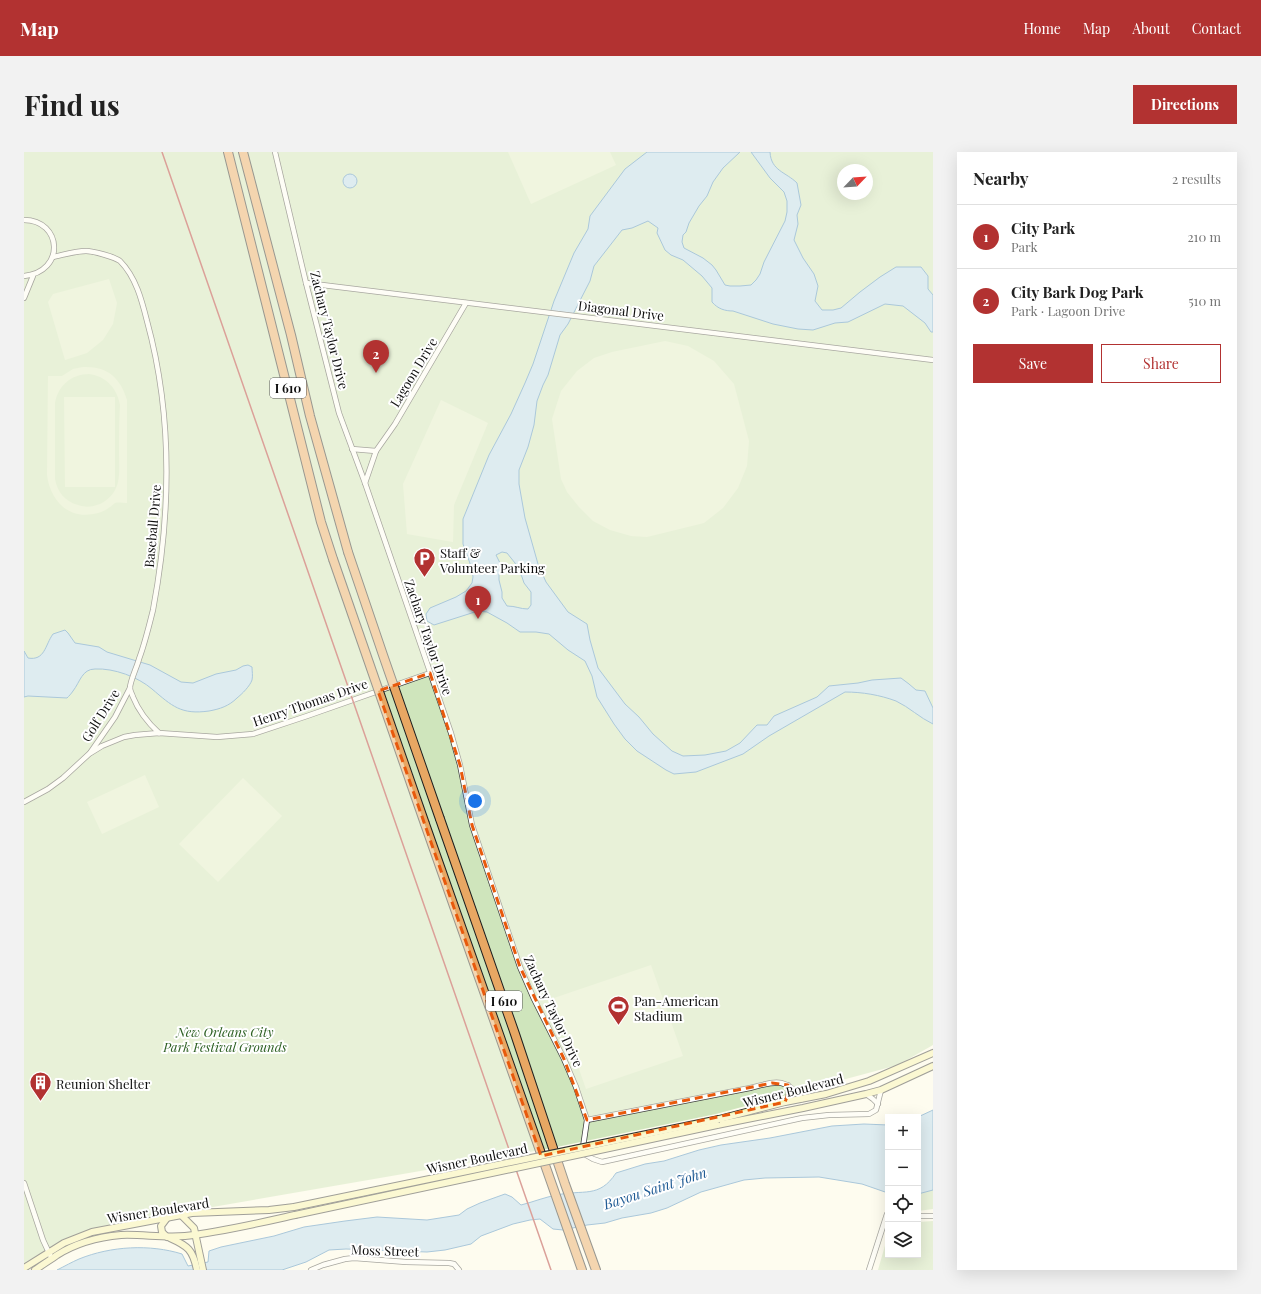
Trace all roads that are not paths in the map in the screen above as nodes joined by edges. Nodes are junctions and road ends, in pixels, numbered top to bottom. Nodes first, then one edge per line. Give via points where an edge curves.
1 (228, 152) edge
2 (243, 152) edge
3 (275, 152) edge
4 (24, 220) edge
5 (53, 257) junction
6 (24, 276) edge
7 (33, 276) junction
8 (306, 283) junction
9 (24, 298) edge
10 (466, 303) junction
11 (933, 360) edge
12 (352, 449) junction
13 (376, 451) junction
14 (365, 484) junction
15 (430, 673) junction
16 (130, 688) junction
17 (159, 733) junction
18 (89, 754) junction
19 (24, 802) edge
20 (933, 1053) edge
21 (923, 1058) junction
22 (930, 1067) edge
23 (788, 1085) junction
24 (881, 1090) junction
25 (866, 1094) junction
26 (802, 1099) junction
27 (785, 1102) junction
28 (878, 1104) junction
29 (587, 1120) junction
30 (718, 1122) junction
31 (24, 1183) edge
32 (181, 1215) junction
33 (921, 1216) edge
34 (933, 1216) edge
35 (167, 1218) junction
36 (885, 1220) edge
37 (196, 1235) junction
38 (168, 1237) junction
39 (48, 1252) junction
40 (52, 1259) junction
41 (198, 1266) edge
42 (24, 1268) edge
43 (324, 1268) edge
44 (459, 1269) edge
45 (35, 1270) edge
46 (203, 1270) edge
47 (311, 1270) edge
48 (582, 1270) edge
49 (596, 1270) edge
50 (869, 1270) edge

1 - 48 highway, I 610, bridge via 321,522
2 - 49 highway, I 610, bridge via 310,416 348,552
3 - 8 street, Zachary Taylor Drive
4 - 5 street via 40,223 47,229 52,237
5 - 7 street via 42,272
5 - 16 street, Baseball Drive via 86,251 119,260 130,274 139,293 153,344 166,430 167,491 159,573 152,611
6 - 7 street
7 - 9 street
8 - 10 street, Diagonal Drive
8 - 12 street, Zachary Taylor Drive via 339,413
10 - 11 street, Diagonal Drive
10 - 13 street, Lagoon Drive via 395,424
12 - 13 street
12 - 14 street, Zachary Taylor Drive
13 - 14 street, Lagoon Drive
14 - 15 street, Zachary Taylor Drive
15 - 17 street, Henry Thomas Drive via 253,734 217,736
15 - 29 street, Zachary Taylor Drive via 460,765 472,824 520,967 564,1059
16 - 17 street via 142,716
16 - 18 street, Golf Drive via 115,717
17 - 18 street, Henry Thomas Drive via 124,737
18 - 19 street, Henry Thomas Drive via 63,778
20 - 21 street, Wisner Boulevard
21 - 22 street
21 - 26 street, Wisner Boulevard via 869,1081
22 - 24 street, Wisner Boulevard
23 - 26 street
23 - 27 street via 788,1099
23 - 29 street via 781,1082 772,1083
24 - 25 street, Wisner Boulevard
24 - 28 street
25 - 28 street
25 - 30 street, Wisner Boulevard via 803,1108
26 - 27 street, Wisner Boulevard
27 - 30 street, Wisner Boulevard
28 - 29 street, Zachary Taylor Drive via 876,1110 870,1114 802,1118 602,1162 586,1155 583,1148
30 - 32 street, Wisner Boulevard, bridge via 294,1207
30 - 37 street, Wisner Boulevard, bridge
31 - 39 street
32 - 35 street, Wisner Boulevard
32 - 37 street via 194,1228
33 - 34 street
35 - 38 street via 161,1226 162,1232
35 - 39 street, Wisner Boulevard via 92,1232
36 - 50 street
37 - 38 street, Wisner Boulevard
37 - 41 street
38 - 40 street, Wisner Boulevard via 120,1235 100,1238 77,1245
38 - 41 street via 184,1244 192,1252
39 - 40 street
39 - 42 street, Wisner Boulevard
40 - 45 street, Wisner Boulevard
41 - 46 street
43 - 44 street, Moss Street via 354,1258 449,1263
43 - 47 street, Moss Street

